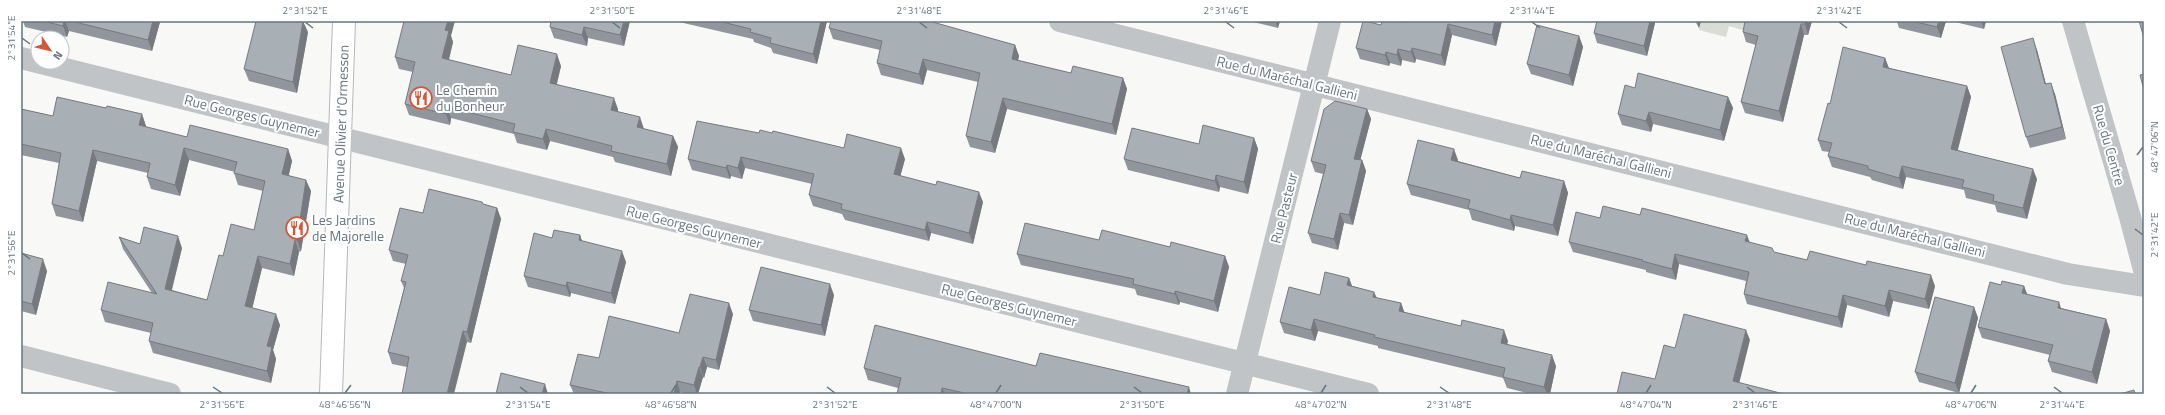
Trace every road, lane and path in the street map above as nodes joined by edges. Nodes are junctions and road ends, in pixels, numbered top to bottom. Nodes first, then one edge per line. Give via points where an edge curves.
1 (344, 21) edge
2 (1060, 21) edge
3 (1330, 21) edge
4 (2073, 21) edge
5 (21, 58) edge
6 (1314, 85) junction
7 (340, 139) junction
8 (2144, 270) edge
9 (2144, 286) edge
10 (21, 356) edge
11 (1246, 362) junction
12 (170, 394) edge
13 (331, 394) edge
14 (1237, 394) edge
15 (1368, 394) edge

1 - 7 main road, Avenue Olivier d'Ormesson
2 - 6 street, Rue du Maréchal Gallieni
3 - 6 street, Rue Pasteur
4 - 8 street, Rue du Centre
5 - 7 street, Rue Georges Guynemer
6 - 9 street, Rue du Maréchal Gallieni via 2068,274
6 - 11 street, Rue Pasteur
7 - 11 street, Rue Georges Guynemer
7 - 13 main road, Avenue Olivier d'Ormesson
10 - 12 street
11 - 14 street, Rue Pasteur
11 - 15 street, Rue Georges Guynemer

